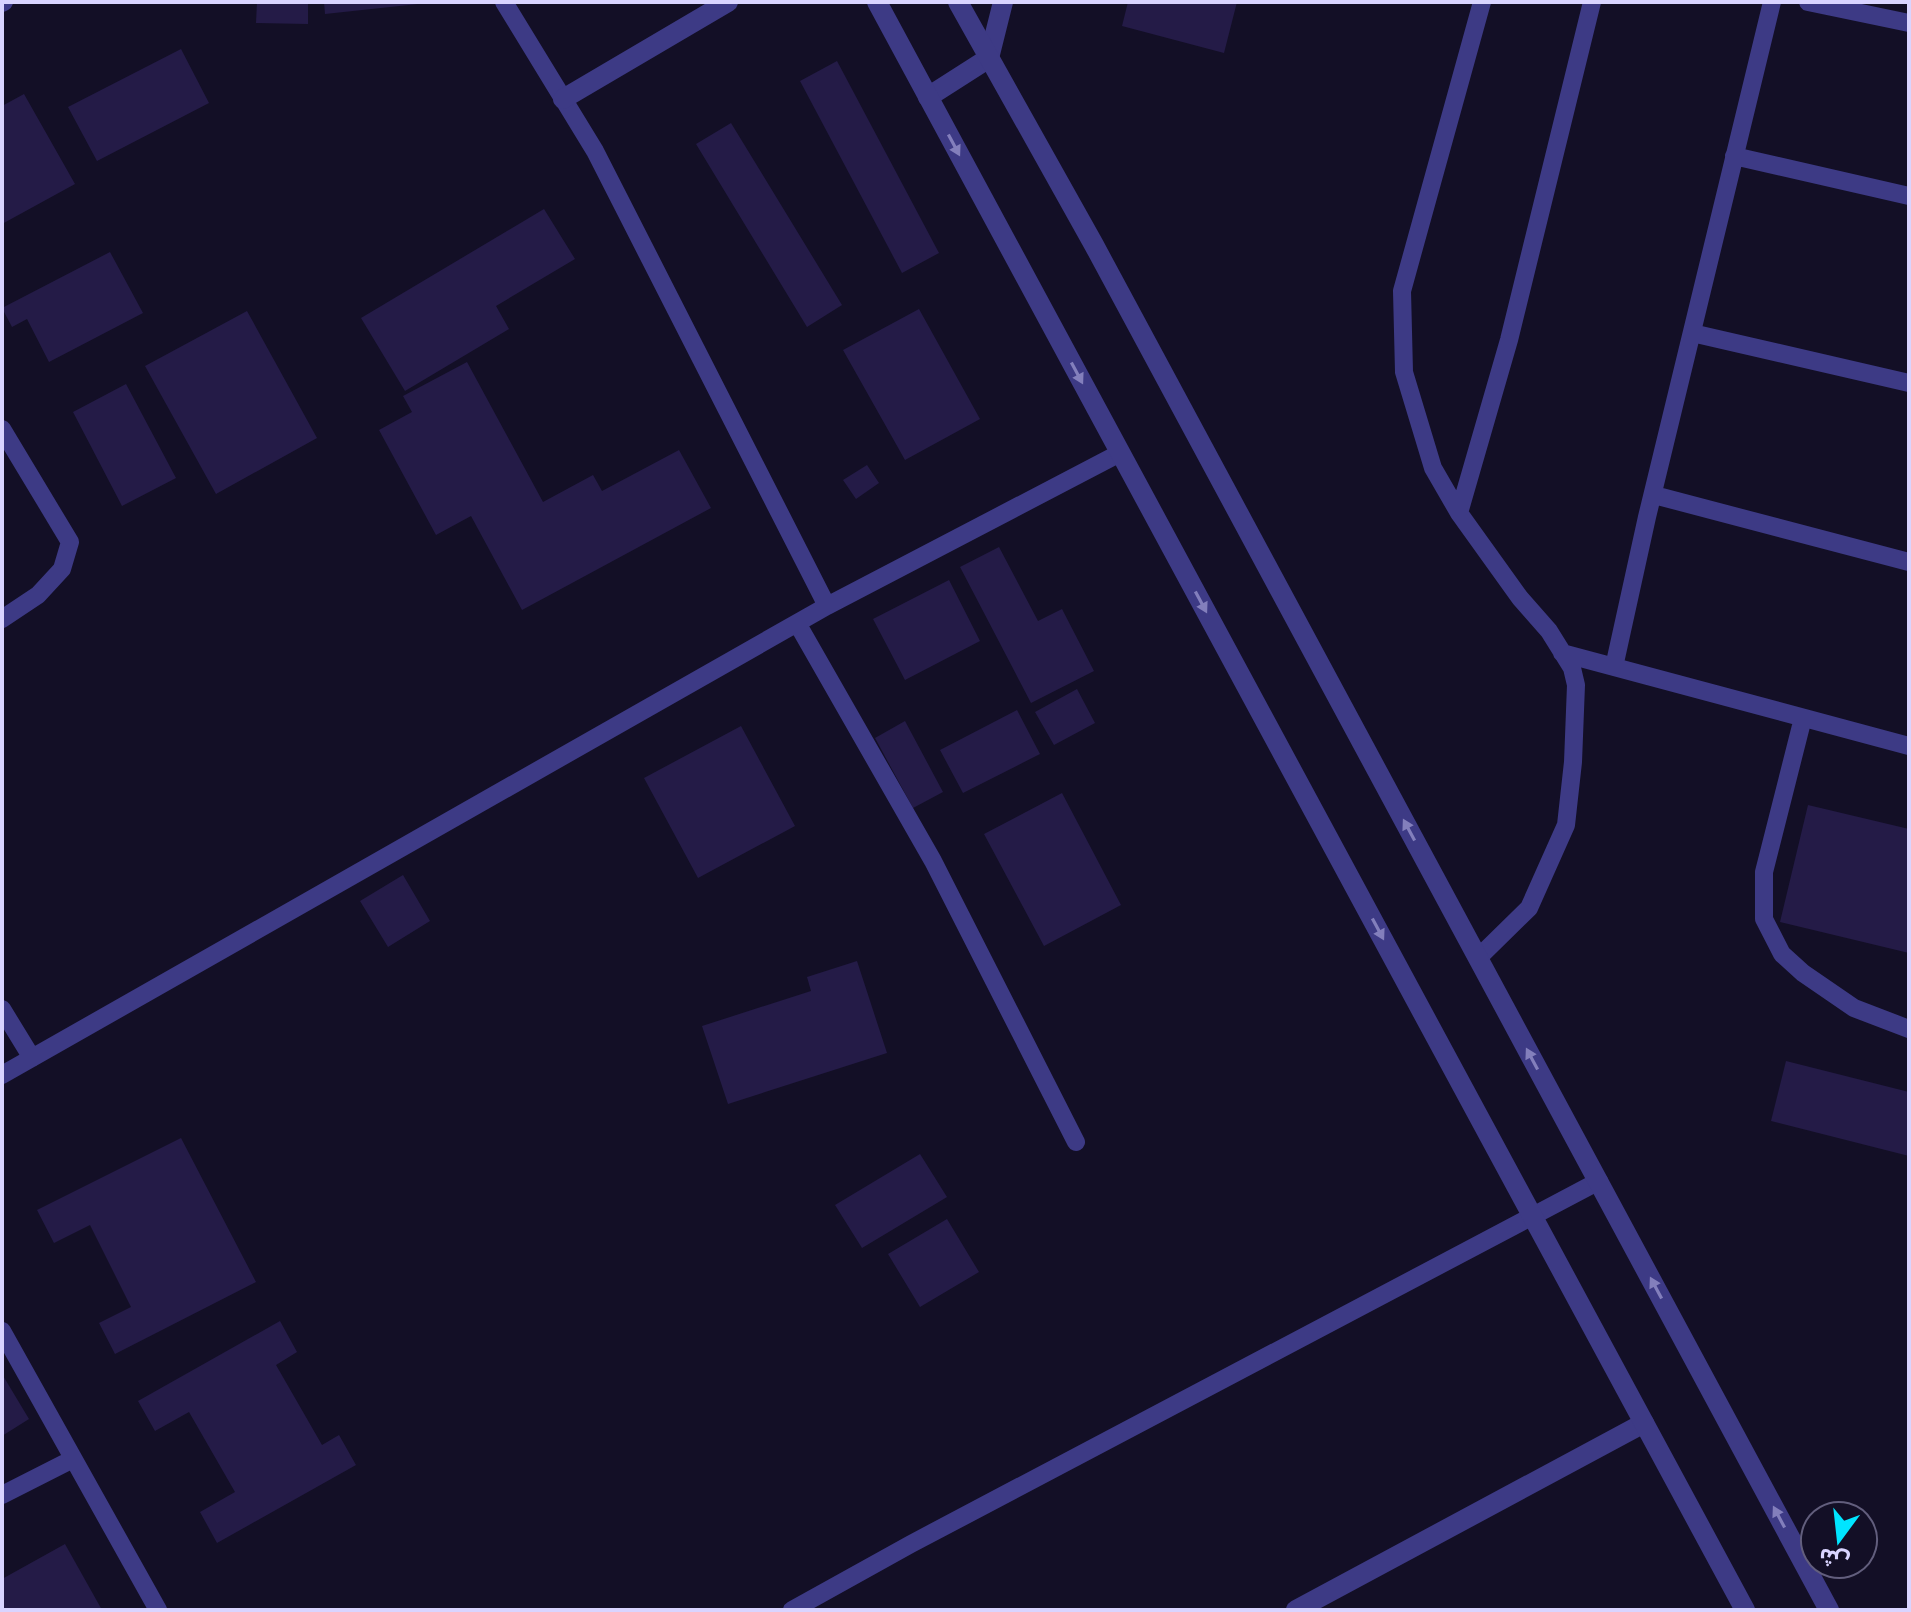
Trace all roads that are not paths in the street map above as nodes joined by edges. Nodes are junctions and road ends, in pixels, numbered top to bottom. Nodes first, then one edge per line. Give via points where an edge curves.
1 (504, 2) edge
2 (728, 2) edge
3 (877, 2) edge
4 (958, 2) edge
5 (1003, 2) edge
6 (1482, 2) edge
7 (1592, 2) edge
8 (1772, 2) edge
9 (1808, 2) edge
10 (1909, 23) edge
11 (989, 58) junction
12 (928, 97) junction
13 (563, 99) junction
14 (1734, 156) junction
15 (1909, 196) edge
16 (1692, 333) junction
17 (1909, 383) edge
18 (2, 429) edge
19 (1120, 453) junction
20 (1654, 495) junction
21 (1459, 513) junction
22 (1909, 562) edge
23 (827, 606) junction
24 (2, 619) edge
25 (797, 623) junction
26 (1562, 653) junction
27 (1614, 667) junction
28 (1803, 718) junction
29 (1909, 746) edge
30 (1478, 958) junction
31 (2, 1009) edge
32 (1909, 1029) edge
33 (32, 1058) junction
34 (2, 1075) edge
35 (1076, 1142) dead end
36 (1599, 1181) junction
37 (1533, 1217) junction
38 (2, 1331) edge
39 (1644, 1423) junction
40 (73, 1459) junction
41 (2, 1495) edge
42 (158, 1610) edge
43 (792, 1610) edge
44 (1296, 1610) edge
45 (1745, 1610) edge
46 (1829, 1610) edge

1 - 13 lane
2 - 13 street
3 - 12 street
4 - 11 street
5 - 11 street
6 - 21 lane via 1402,291 1404,372 1433,468
7 - 21 lane via 1509,340
8 - 14 lane
9 - 10 lane
11 - 12 street
30 -> 11 street
12 -> 19 street
13 - 23 lane via 595,151
14 - 15 lane
14 - 16 lane
16 - 17 lane
16 - 20 lane
18 - 24 lane via 70,542 62,569 38,595
19 - 23 lane
19 -> 37 street
20 - 22 lane
20 - 27 lane
21 - 26 lane
23 - 25 lane
25 - 33 lane
25 - 35 lane via 933,861
26 - 27 lane
26 - 30 lane via 1576,685 1566,825 1529,908
27 - 28 lane
28 - 29 lane
28 - 32 lane via 1764,872 1764,919 1782,954 1803,973 1854,1008
36 -> 30 street
31 - 33 lane
33 - 34 lane
36 - 37 lane
46 -> 36 street
37 - 39 street
37 - 43 lane
38 - 40 lane
39 - 44 street
39 - 45 street
40 - 41 lane
40 - 42 lane

